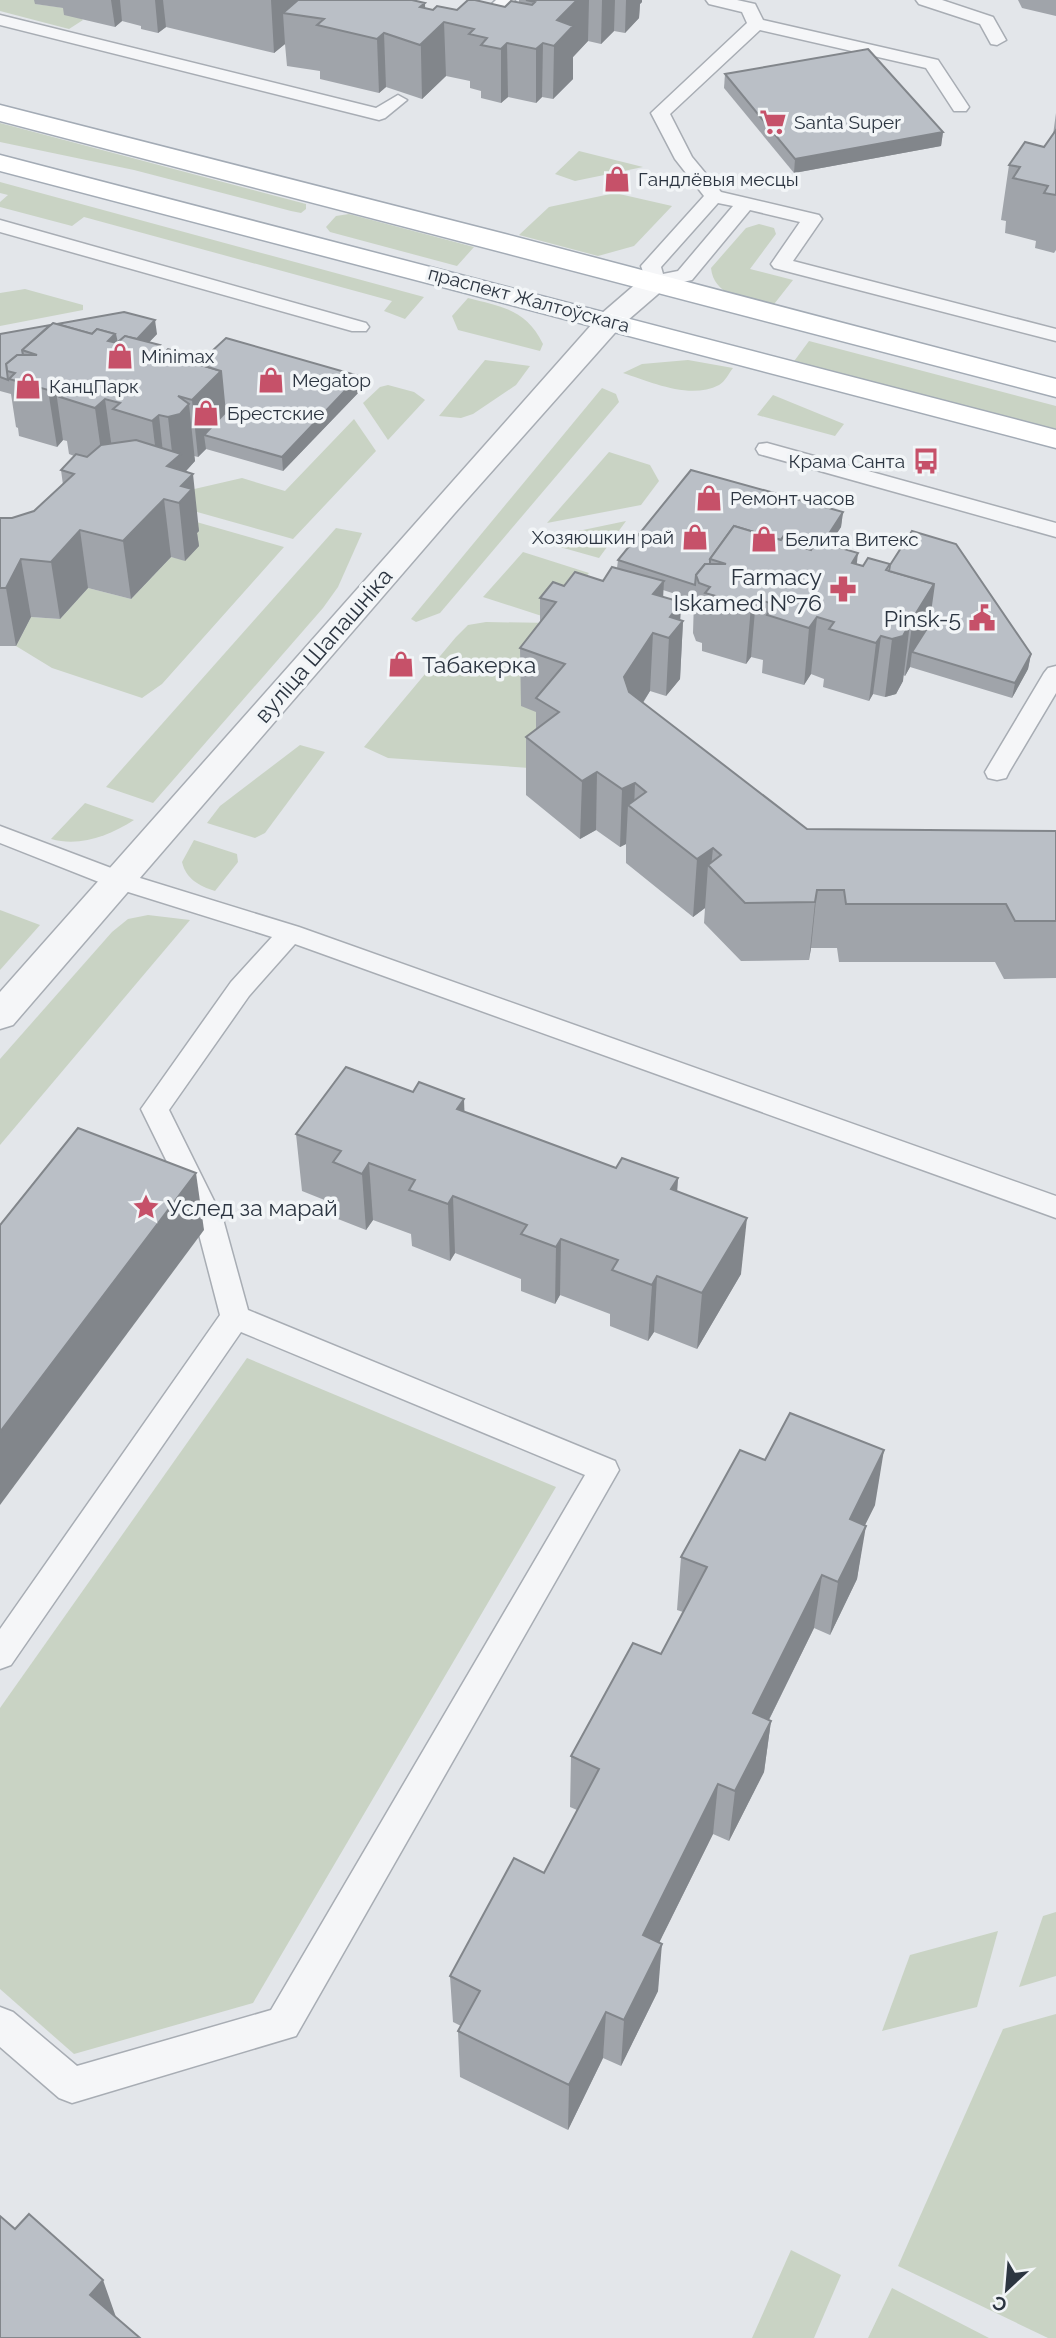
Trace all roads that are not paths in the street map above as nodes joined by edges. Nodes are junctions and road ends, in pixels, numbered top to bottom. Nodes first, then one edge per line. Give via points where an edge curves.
1 (506, 0) edge
2 (715, 0) edge
3 (925, 0) edge
4 (754, 10) edge
5 (0, 20) edge
6 (459, 32) edge
7 (997, 40) dead end
8 (398, 100) dead end
9 (960, 107) dead end
10 (0, 113) edge
11 (0, 163) edge
12 (318, 194) junction
13 (714, 196) junction
14 (747, 202) junction
15 (235, 223) junction
16 (8, 229) edge
17 (0, 246) edge
18 (655, 282) junction
19 (611, 320) junction
20 (359, 327) dead end
21 (1056, 335) edge
22 (1056, 388) edge
23 (1056, 439) edge
24 (767, 449) dead end
25 (1056, 530) edge
26 (1056, 673) edge
27 (997, 772) dead end
28 (0, 834) edge
29 (118, 880) junction
30 (290, 933) junction
31 (0, 1016) edge
32 (1056, 1207) edge
33 (235, 1317) junction
34 (0, 1656) edge
35 (0, 2024) edge

1 - 6 lane via 470,34
2 - 4 lane
3 - 7 lane via 987,21
4 - 9 lane via 932,64
4 - 13 lane via 660,113 684,159
5 - 8 lane via 379,114
10 - 12 main road
11 - 15 main road, праспект Жалтоўскага
12 - 15 main road via 323,209 313,222 281,228
12 - 18 main road
13 - 14 lane
13 - 18 lane via 651,266
14 - 18 lane via 685,276
14 - 21 lane via 812,219 781,264
15 - 19 main road, праспект Жалтоўскага
16 - 17 lane
16 - 20 lane
18 - 19 street, вуліца Шапашніка
18 - 22 main road
19 - 23 main road, праспект Жалтоўскага
19 - 29 street, вуліца Шапашніка
24 - 25 lane
26 - 27 lane
28 - 29 lane
29 - 30 lane
29 - 31 street, вуліца Шапашніка
30 - 32 lane
30 - 33 lane via 240,989 155,1109 209,1219
33 - 34 lane
33 - 35 lane via 604,1470 283,2025 72,2085

